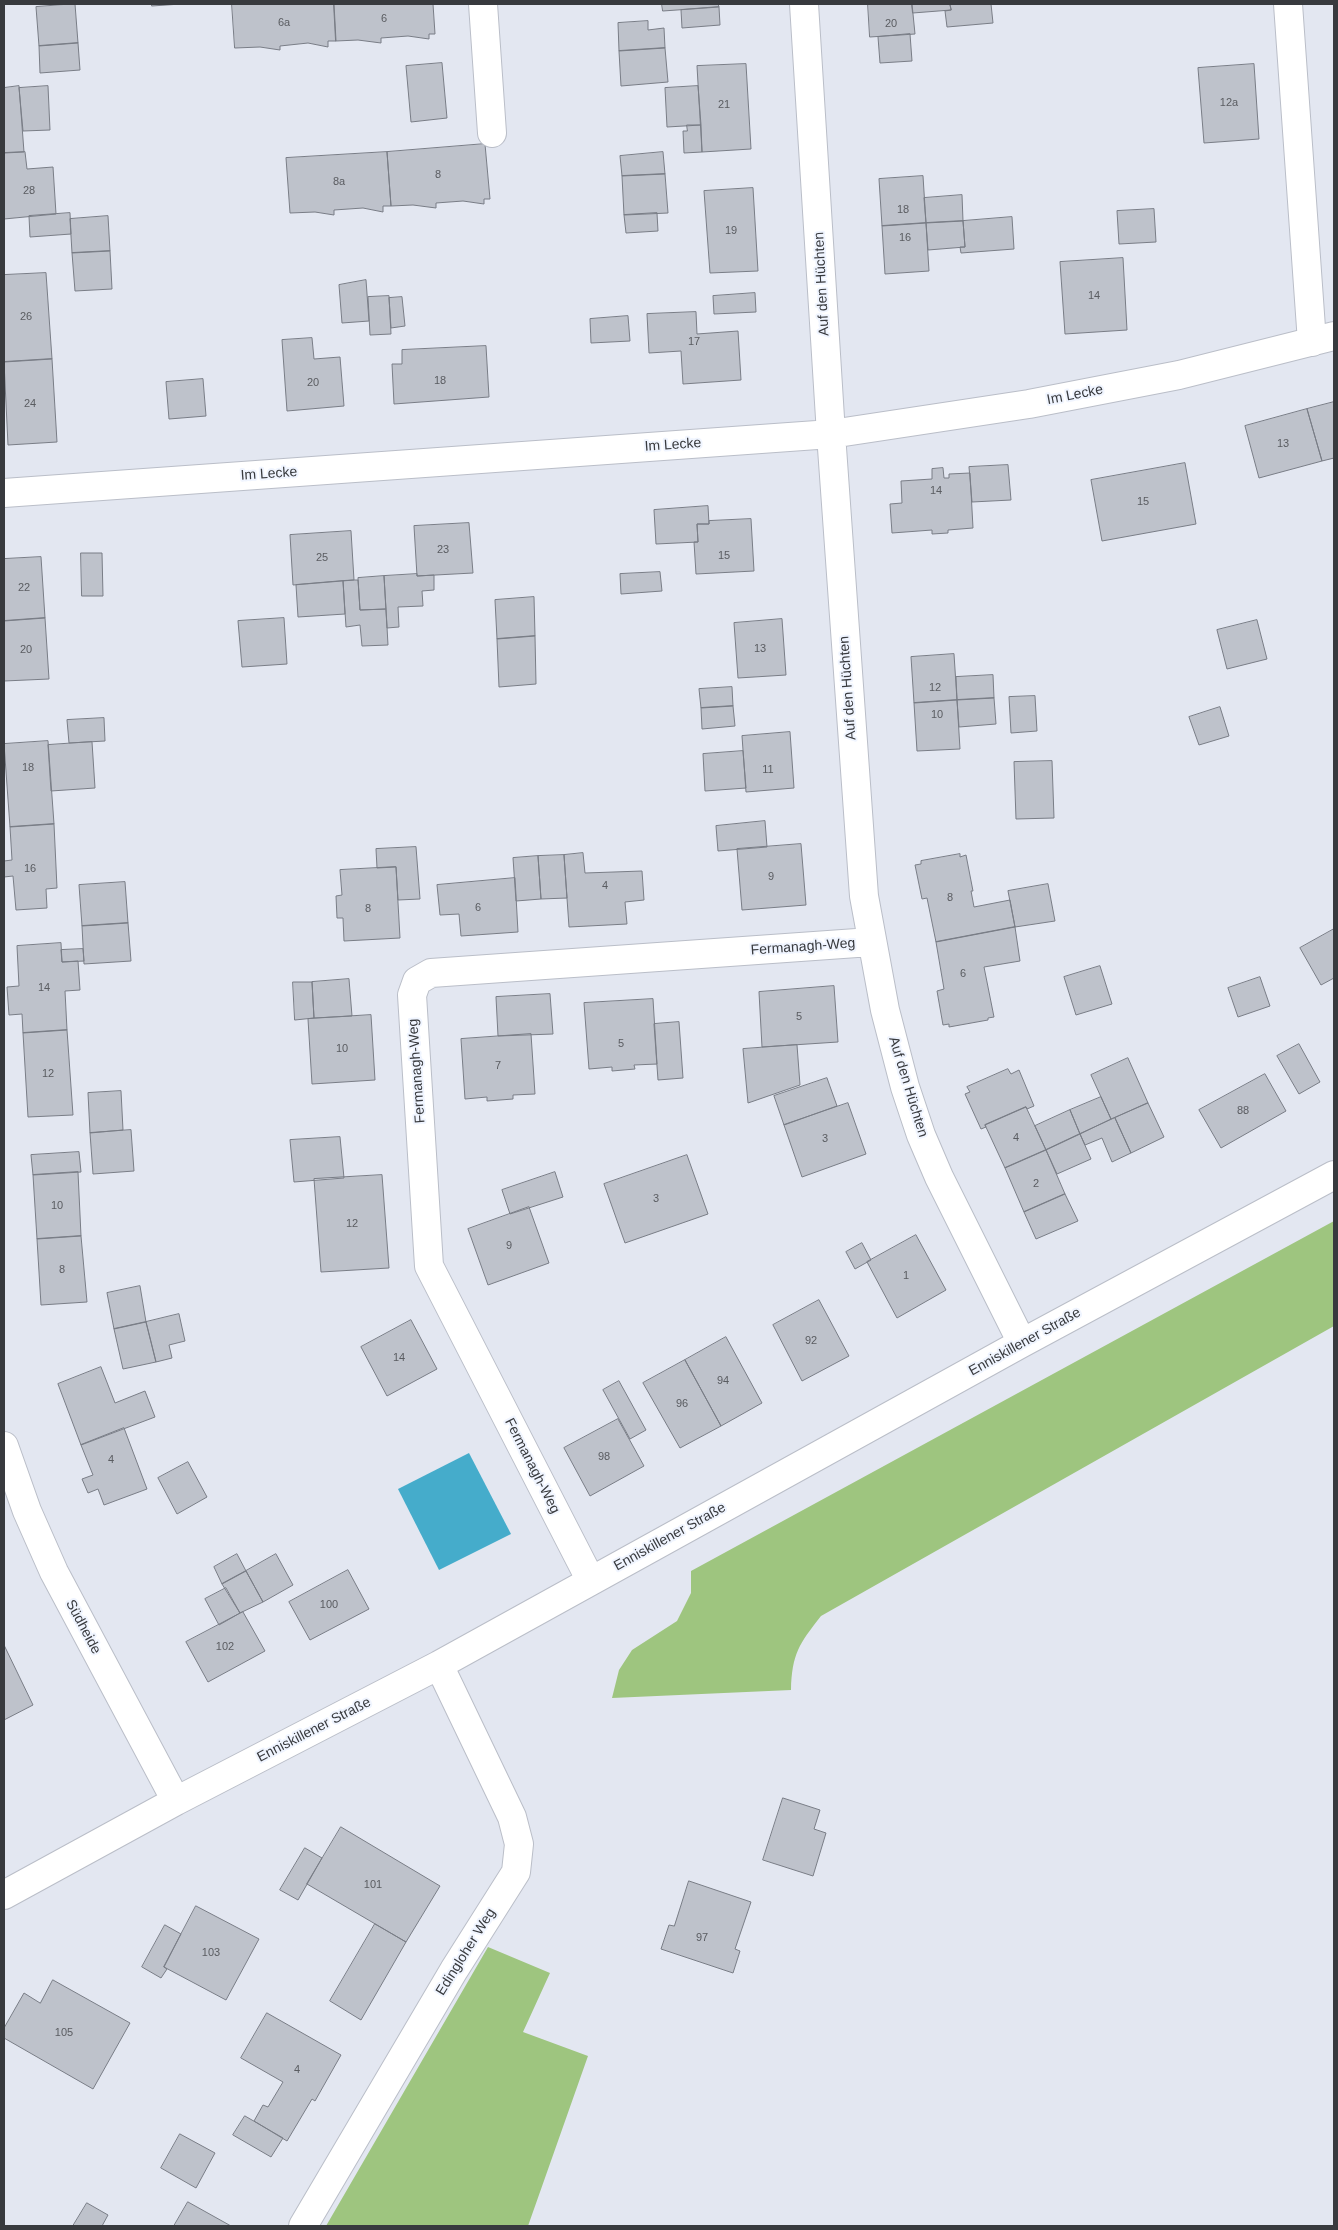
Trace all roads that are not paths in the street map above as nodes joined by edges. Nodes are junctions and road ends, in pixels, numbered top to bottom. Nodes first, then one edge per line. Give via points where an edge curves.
1 (483, 4) edge
2 (804, 4) edge
3 (1288, 4) edge
4 (492, 133) dead end
5 (1323, 339) edge
6 (831, 434) junction
7 (4, 493) edge
8 (871, 942) junction
9 (1334, 1176) edge
10 (1022, 1343) junction
11 (4, 1446) edge
12 (591, 1581) junction
13 (439, 1665) junction
14 (176, 1801) junction
15 (4, 1895) edge
16 (303, 2226) edge

1 - 4 street
2 - 6 street, Auf den Hüchten
3 - 5 street
5 - 6 street, Im Lecke via 1179,375 1029,404
6 - 7 street, Im Lecke
6 - 8 street, Auf den Hüchten via 859,842
8 - 10 street, Auf den Hüchten via 885,1010 921,1135
8 - 12 street, Fermanagh-Weg via 431,973 417,981 412,995 429,1266
9 - 10 street, Enniskillener Straße
10 - 12 street, Enniskillener Straße
11 - 14 street, Südheide via 27,1512 54,1572
12 - 13 street, Enniskillener Straße
13 - 14 street, Enniskillener Straße
13 - 16 street, Edingloher Weg via 512,1817 519,1844 516,1872 454,1970
14 - 15 street, Enniskillener Straße

